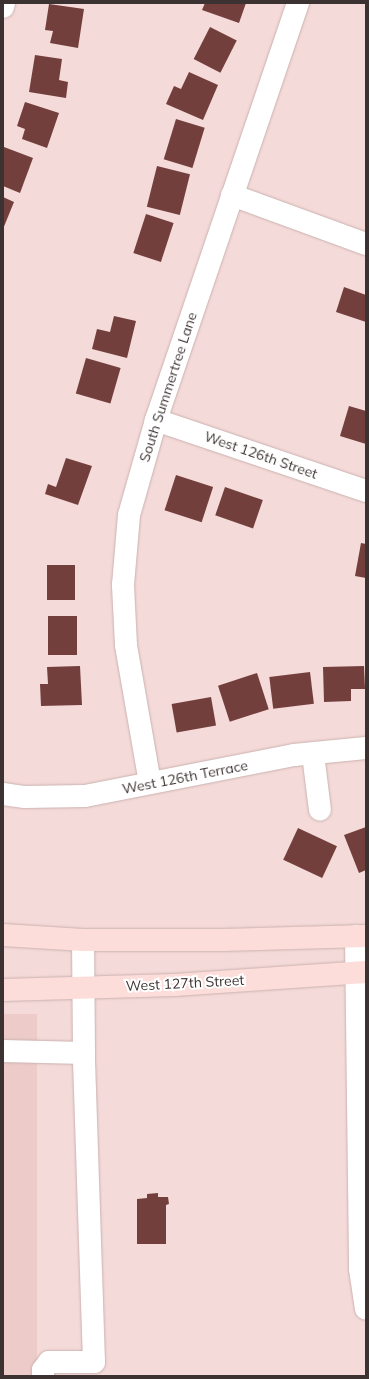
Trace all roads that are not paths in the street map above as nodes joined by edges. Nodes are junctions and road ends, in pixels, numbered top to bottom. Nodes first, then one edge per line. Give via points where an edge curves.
1 (4, 3) edge
2 (298, 3) edge
3 (3, 7) edge
4 (232, 195) junction
5 (366, 244) edge
6 (156, 420) junction
7 (366, 491) edge
8 (366, 748) edge
9 (313, 754) junction
10 (150, 784) junction
11 (3, 794) edge
12 (320, 810) dead end
13 (3, 935) edge
14 (361, 936) edge
15 (83, 940) junction
16 (362, 972) edge
17 (84, 988) junction
18 (3, 990) edge
19 (3, 1051) edge
20 (84, 1053) junction
21 (363, 1144) edge
22 (366, 1309) edge
23 (43, 1376) edge

1 - 3 street
2 - 4 street, South Summertree Lane
4 - 5 street
4 - 6 street, South Summertree Lane
6 - 7 street, West 126th Street
6 - 10 street, South Summertree Lane via 129,515 123,585 126,645
8 - 9 street, West 126th Terrace
9 - 10 street, West 126th Terrace
9 - 12 street
10 - 11 street, West 126th Terrace via 85,796 25,797
13 - 15 main road
14 - 15 main road via 223,940
14 - 16 street
15 - 17 street
16 - 17 main road, West 127th Street via 175,985
16 - 21 street
17 - 18 main road, West 127th Street
17 - 20 street
19 - 20 street
20 - 23 street via 94,1362 49,1362 43,1370
21 - 22 street via 360,1269

